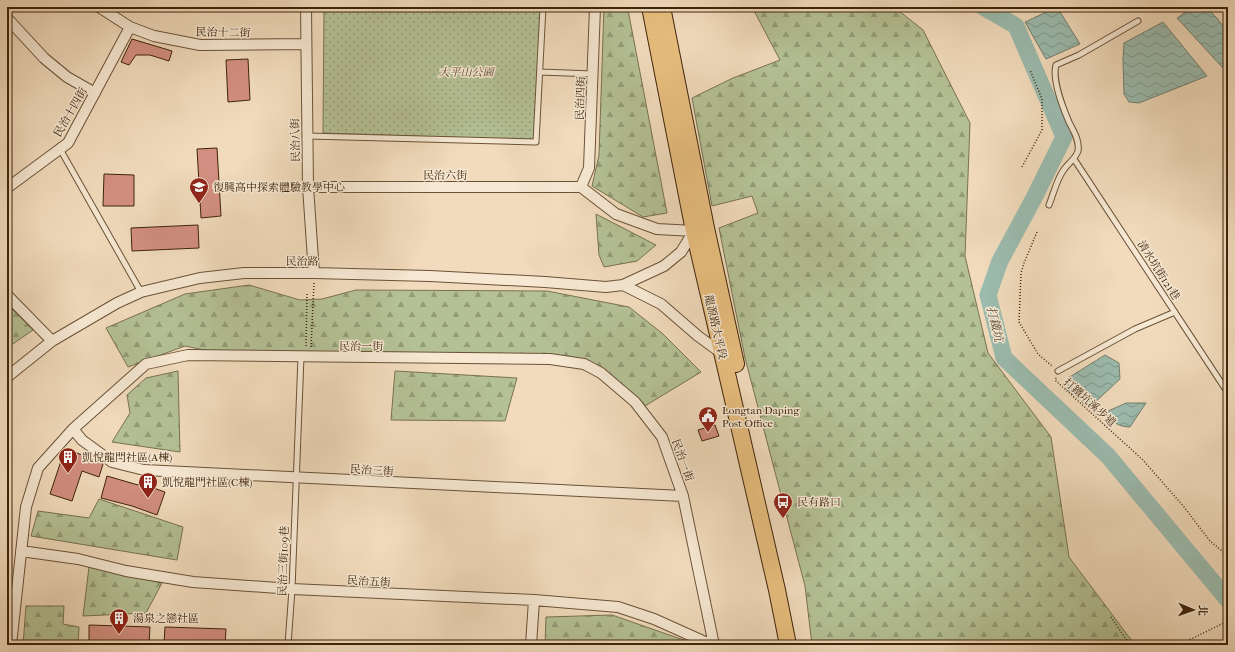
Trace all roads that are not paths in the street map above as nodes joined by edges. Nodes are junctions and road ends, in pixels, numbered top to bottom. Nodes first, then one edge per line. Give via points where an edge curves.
1 (99, 7) edge
2 (306, 7) edge
3 (543, 7) edge
4 (595, 7) edge
5 (650, 7) edge
6 (662, 7) edge
7 (7, 18) edge
8 (1138, 21) dead end
9 (130, 27) junction
10 (306, 44) junction
11 (540, 72) junction
12 (593, 74) junction
13 (95, 93) junction
14 (307, 136) junction
15 (60, 149) junction
16 (1074, 159) junction
17 (308, 187) junction
18 (581, 187) junction
19 (7, 188) edge
20 (1049, 205) dead end
21 (700, 230) junction
22 (314, 273) junction
23 (623, 285) junction
24 (141, 292) junction
25 (7, 295) edge
26 (1175, 312) junction
27 (52, 341) junction
28 (303, 353) junction
29 (728, 354) junction
30 (1058, 371) road end
31 (7, 377) edge
32 (1228, 392) edge
33 (73, 429) junction
34 (296, 478) junction
35 (683, 496) junction
36 (21, 551) junction
37 (292, 589) junction
38 (534, 600) junction
39 (11, 645) edge
40 (288, 645) edge
41 (531, 645) edge
42 (713, 645) edge
43 (788, 645) edge
44 (799, 645) edge

1 - 9 street, 民治十二街
2 - 10 street, 民治八街
3 - 11 lane
4 - 12 street, 民治四街
5 - 21 main road, 龍源路大平段
6 - 21 main road, 龍源路大平段
7 - 13 street via 44,58 67,77
8 - 16 lane via 1080,55 1056,65 1062,103 1076,136 1078,150
9 - 10 street, 民治十二街 via 154,36 200,45
9 - 13 street, 民治十四街
10 - 14 street, 民治八街
11 - 12 lane
11 - 14 lane via 536,142
12 - 18 street, 民治四街 via 589,168
13 - 15 street, 民治十四街 via 68,143
14 - 17 street, 民治八街
15 - 19 street, 民治十四街
15 - 24 lane
16 - 20 lane via 1062,171
16 - 26 lane, 清水坑街121巷
17 - 18 street, 民治六街
17 - 22 street, 民治八街
18 - 21 street via 616,214 657,229
21 - 23 street via 681,252 664,266
21 - 29 main road, 龍源路大平段
22 - 23 street, 民治路 via 430,276 606,287
22 - 24 street, 民治路 via 215,276
23 - 29 street via 661,304
24 - 27 street, 民治路
25 - 27 street
26 - 30 lane via 1135,329
26 - 32 lane, 清水坑街121巷
27 - 31 street, 民治路
28 - 33 street, 民治一街 via 188,355 146,364
28 - 34 lane, 民治三街109巷
28 - 35 street, 民治一街 via 550,359 584,364 601,373 635,402 662,437
29 - 43 main road, 龍源路大平段
29 - 44 main road, 龍源路大平段 via 787,584
33 - 34 street, 民治三街 via 82,440 112,462 135,469
33 - 36 street, 民治一街 via 38,468 26,507
34 - 35 street, 民治三街
34 - 37 lane, 民治三街109巷
35 - 42 street, 民治一街
36 - 37 street, 民治五街 via 78,559 126,571 193,582
36 - 39 street, 民治一街
37 - 38 street, 民治五街
37 - 40 lane, 民治三街109巷
38 - 41 street
38 - 42 street, 民治五街 via 618,607 654,619

